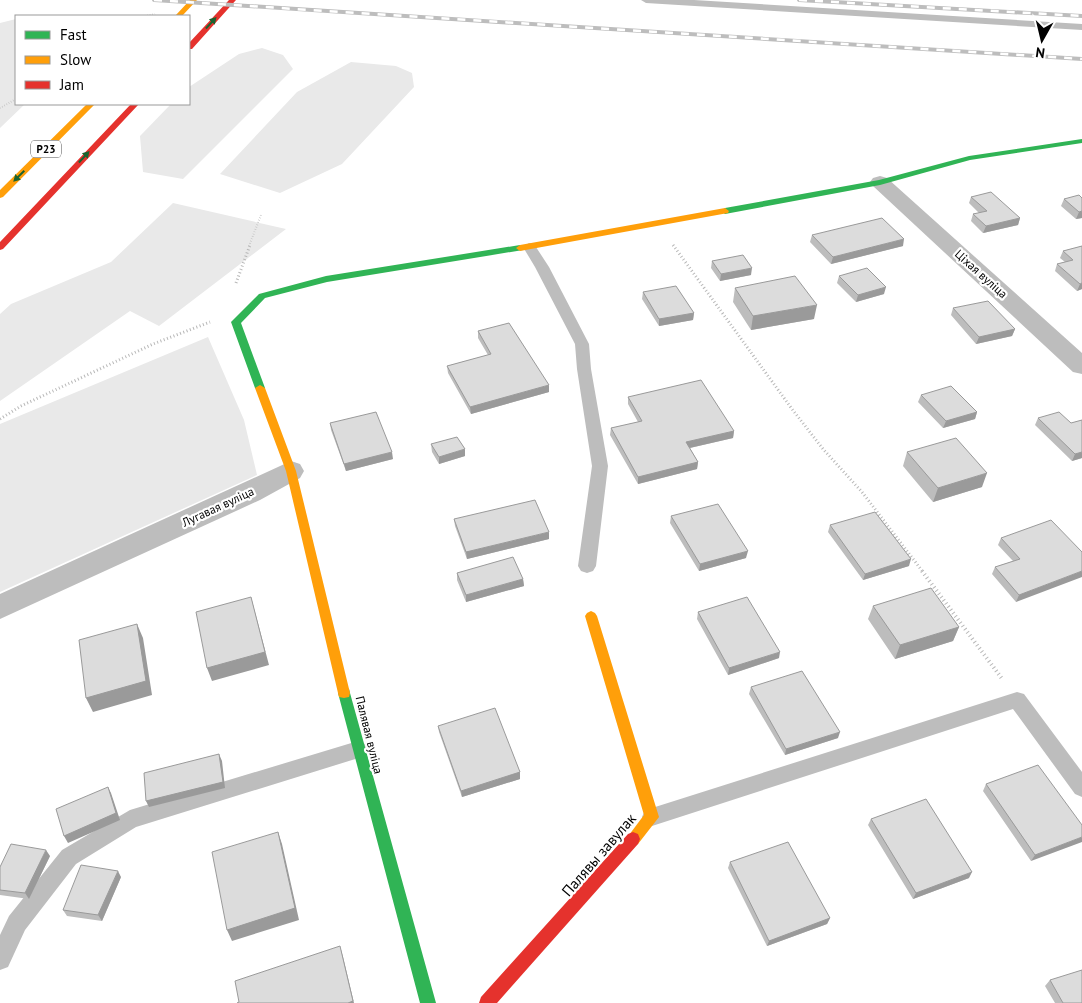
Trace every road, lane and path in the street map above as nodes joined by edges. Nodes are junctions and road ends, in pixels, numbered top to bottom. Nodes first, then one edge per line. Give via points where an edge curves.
1 (194, 0) edge
2 (233, 0) edge
3 (646, 0) edge
4 (179, 15) edge
5 (1082, 27) edge
6 (190, 45) edge
7 (15, 100) edge
8 (89, 105) edge
9 (134, 105) edge
10 (0, 108) edge
11 (1082, 140) edge
12 (880, 182) junction
13 (0, 194) edge
14 (262, 215) dead end
15 (656, 222) junction
16 (0, 247) edge
17 (529, 247) junction
18 (235, 318) junction
19 (1082, 366) edge
20 (0, 419) edge
21 (291, 472) junction
22 (587, 566) dead end
23 (0, 607) edge
24 (591, 616) dead end
25 (1017, 700) junction
26 (358, 750) junction
27 (1082, 788) edge
28 (652, 817) junction
29 (0, 959) edge
30 (428, 1003) edge
31 (487, 1003) edge

1 - 4 main road
6 -> 2 main road
3 - 5 lane
7 - 10 path
8 -> 13 main road, Р23
16 -> 9 main road, Р23
11 - 12 main road via 969,158
12 - 15 main road
12 - 19 street, Ціхая вуліца
14 - 18 path via 232,293
15 - 17 main road
15 - 25 path via 792,408 927,576
17 - 18 main road via 326,279 262,296
17 - 22 lane via 582,344 600,466
18 - 20 path via 153,344
18 - 21 main road
21 - 23 street, Лугавая вуліца
21 - 26 main road, Палявая вуліца
24 - 28 main road, Палявы завулак
25 - 27 lane
25 - 28 lane
26 - 29 lane via 130,819 69,856 17,923
26 - 30 main road, Палявая вуліца
28 - 31 main road, Палявы завулак

